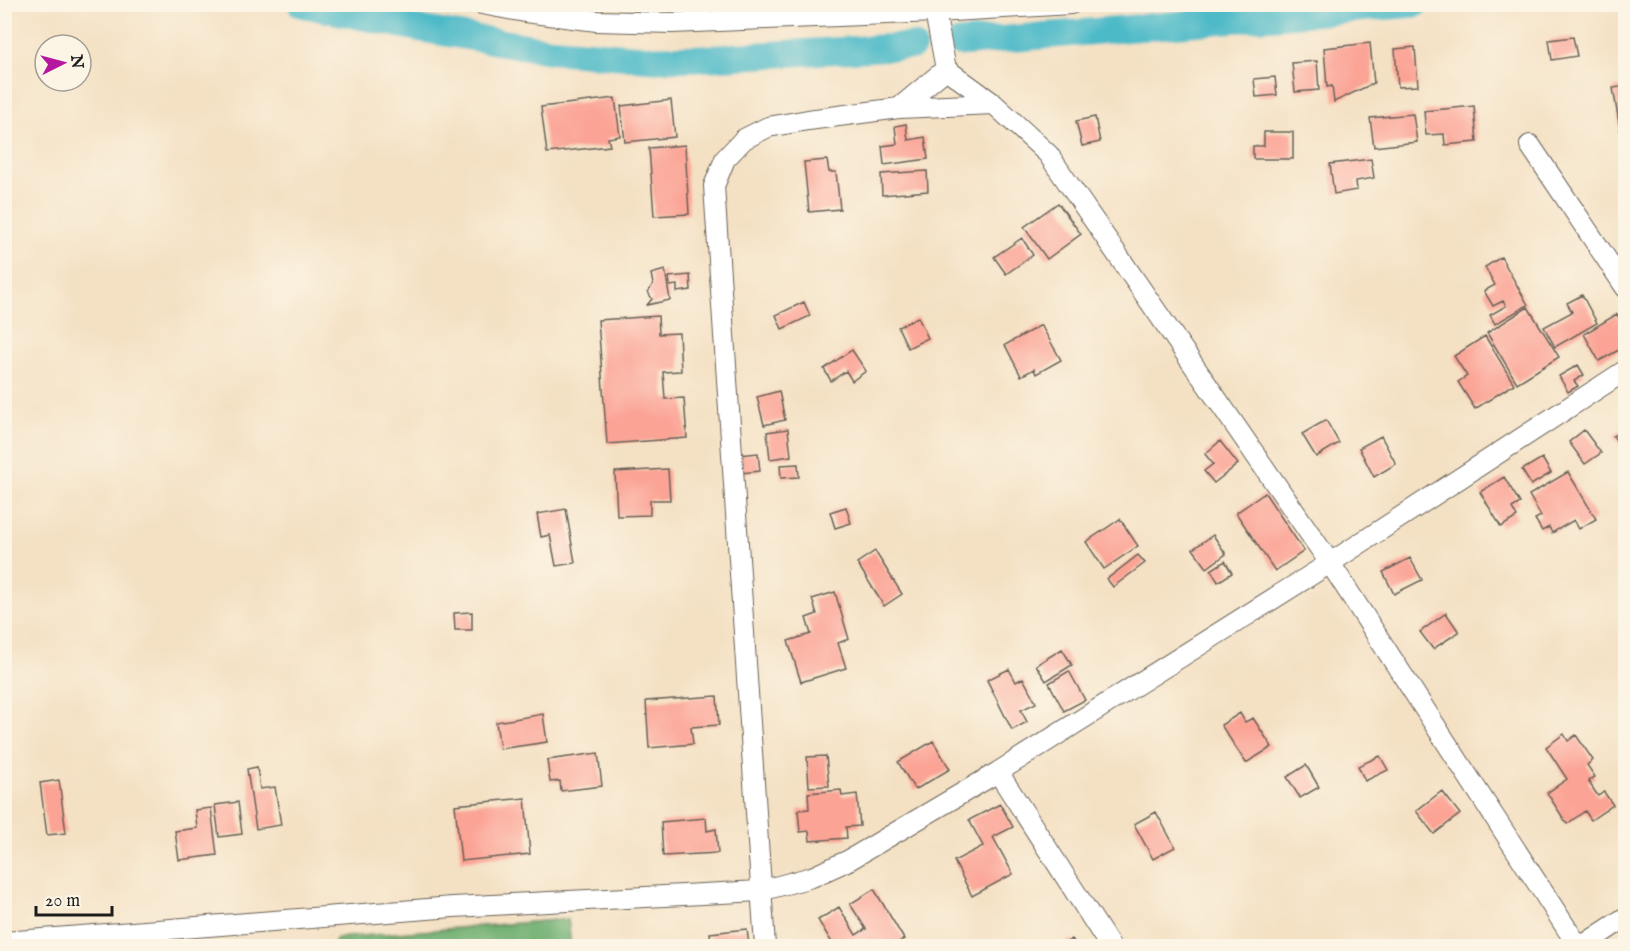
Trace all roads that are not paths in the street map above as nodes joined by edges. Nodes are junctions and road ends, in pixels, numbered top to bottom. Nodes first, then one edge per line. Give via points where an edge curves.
1 (482, 4) edge
2 (1071, 4) edge
3 (935, 12) junction
4 (946, 69) junction
5 (994, 104) junction
6 (899, 108) junction
7 (1530, 145) dead end
8 (1626, 288) edge
9 (1626, 370) edge
10 (1330, 563) junction
11 (998, 772) junction
12 (760, 891) junction
13 (1626, 917) edge
14 (4, 942) edge
15 (765, 946) edge
16 (1110, 946) edge
17 (1580, 946) edge

1 - 3 street via 597,21 672,23
2 - 3 street
3 - 4 street
4 - 5 street
4 - 6 street
5 - 6 street
5 - 10 street via 1048,154
6 - 12 street via 768,127 744,139 725,159 714,186
7 - 8 street
9 - 10 street
10 - 11 street
10 - 17 street
11 - 12 street via 849,860 812,877
11 - 16 street
12 - 14 street via 453,908
12 - 15 street
13 - 17 street

